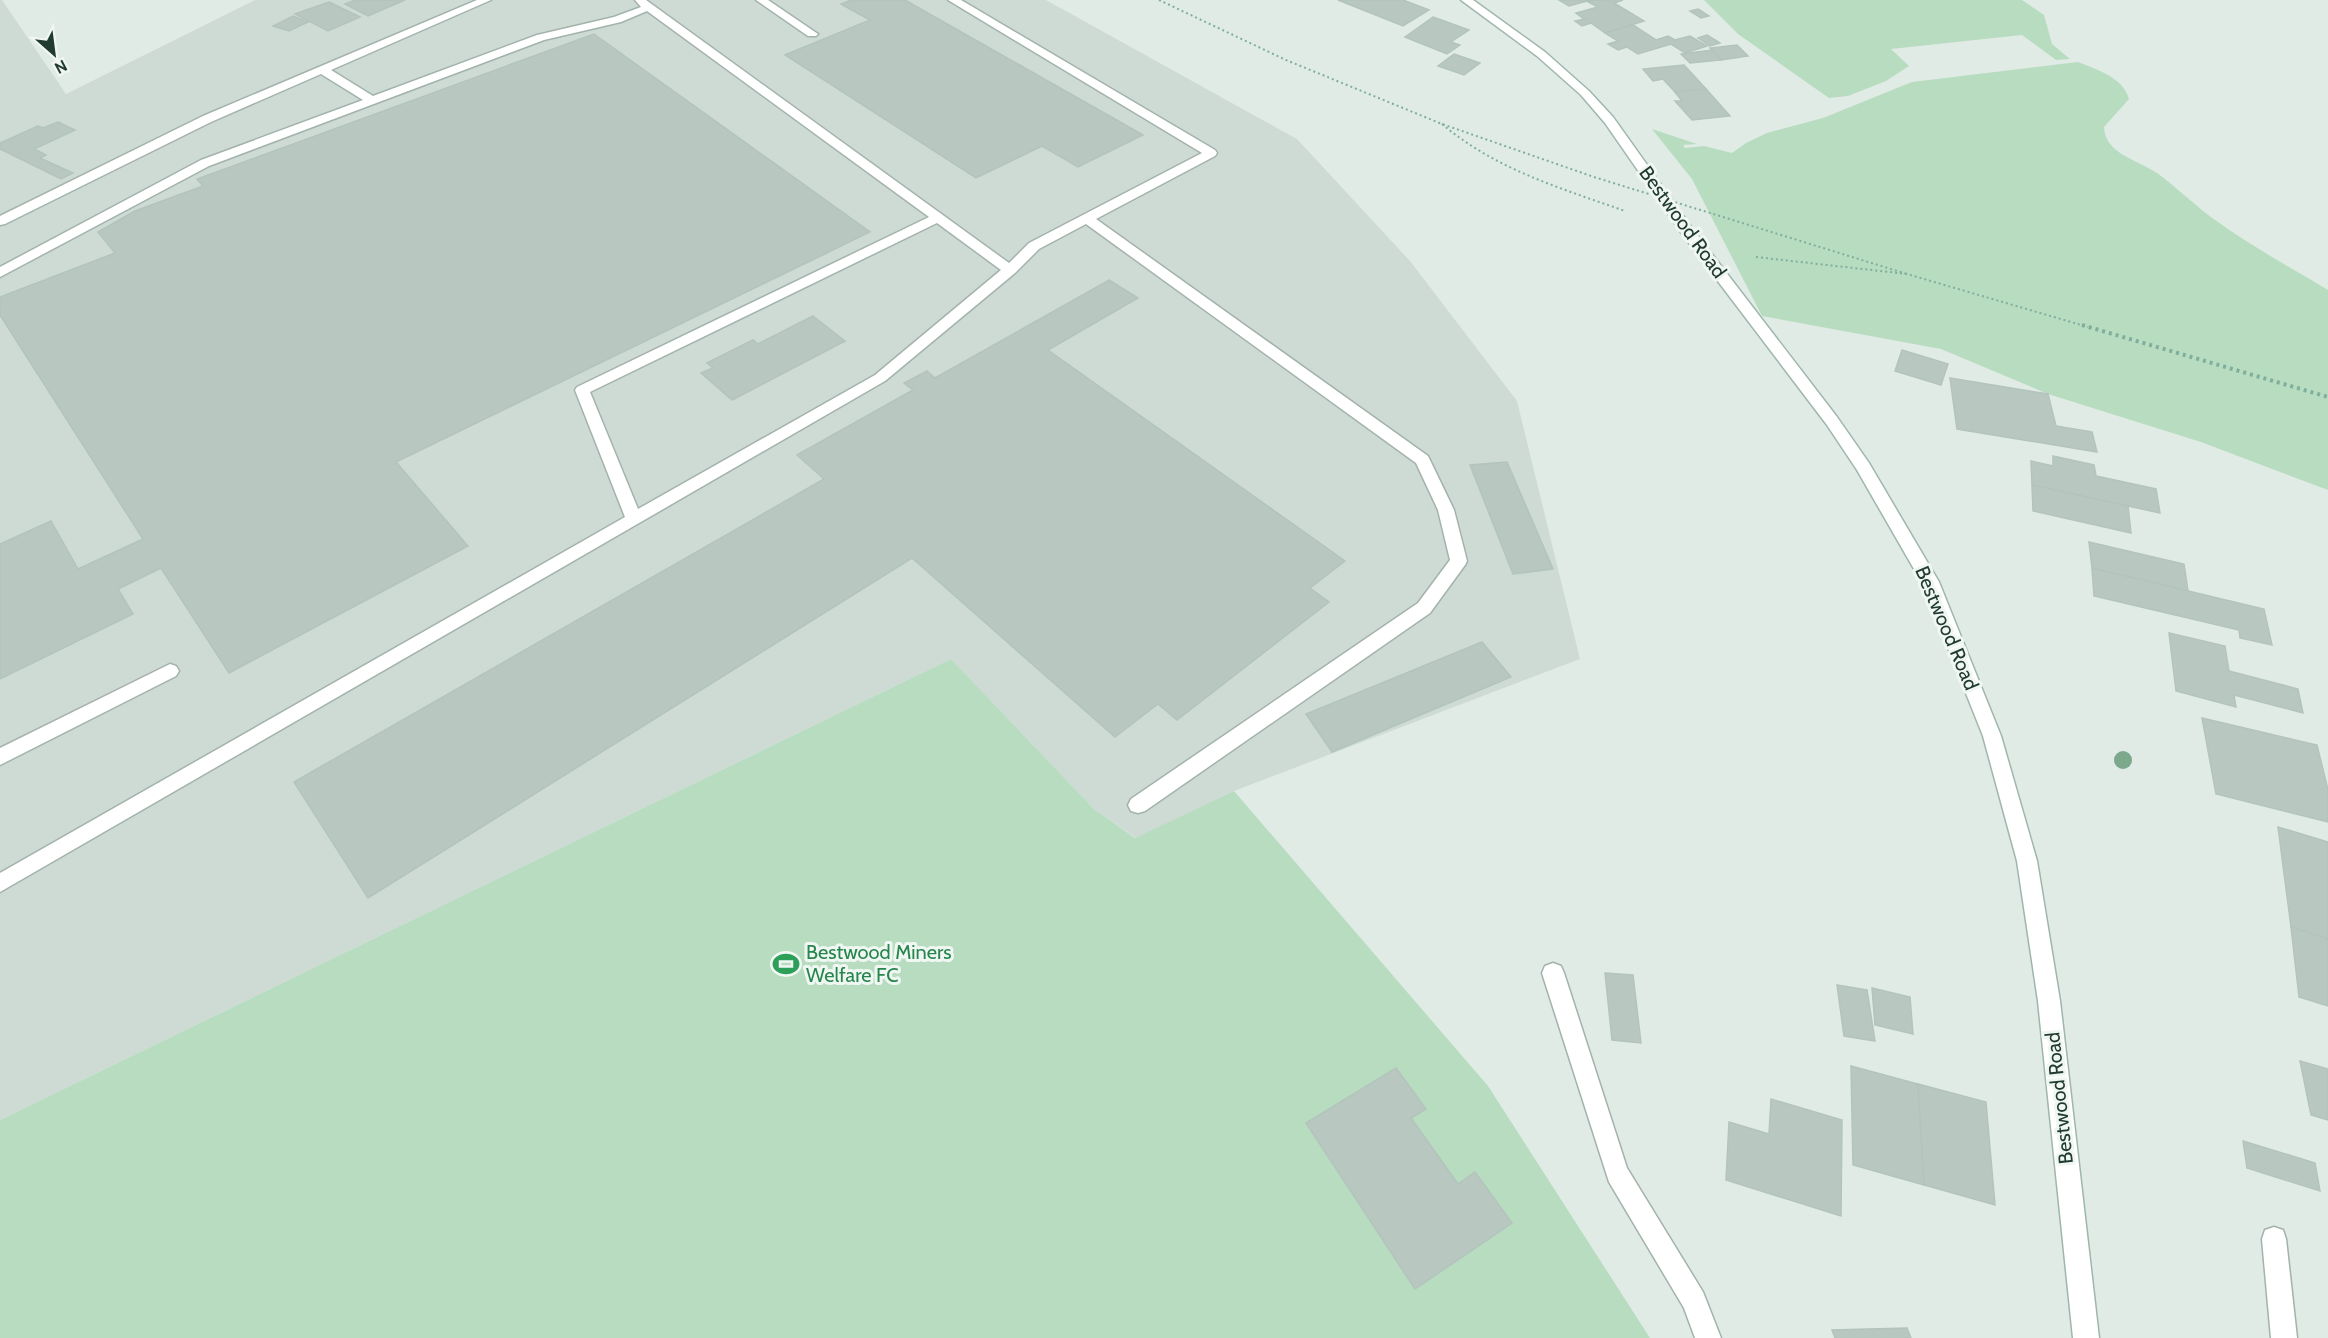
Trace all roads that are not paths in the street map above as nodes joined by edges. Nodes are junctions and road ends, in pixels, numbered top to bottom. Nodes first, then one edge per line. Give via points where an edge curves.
1 (486, 0) edge
2 (760, 0) edge
3 (952, 0) edge
4 (1466, 0) edge
5 (644, 4) edge
6 (812, 34) dead end
7 (322, 70) junction
8 (372, 100) junction
9 (938, 218) junction
10 (1087, 218) junction
11 (0, 221) edge
12 (1010, 270) junction
13 (0, 273) edge
14 (634, 519) junction
15 (170, 671) dead end
16 (0, 757) edge
17 (1138, 805) dead end
18 (0, 883) edge
19 (1552, 973) dead end
20 (2274, 1239) dead end
21 (1708, 1338) edge
22 (2086, 1338) edge
23 (2284, 1338) edge

1 - 7 main road
2 - 6 main road
3 - 10 main road via 1211,153
4 - 22 main road, Bestwood Road via 1541,54 1585,93 1627,144 1823,408 1863,467 1930,582 1992,736 2027,861 2049,1001
5 - 8 main road via 617,20 541,37
5 - 9 main road
7 - 8 main road
7 - 11 main road via 207,119
8 - 13 main road via 205,163
9 - 12 main road
9 - 14 main road via 582,390
10 - 12 main road via 1034,246
10 - 17 main road via 1422,460 1446,510 1460,561 1424,608
12 - 14 main road via 880,378
14 - 18 main road
15 - 16 main road
19 - 21 main road via 1617,1174 1694,1301
20 - 23 main road

